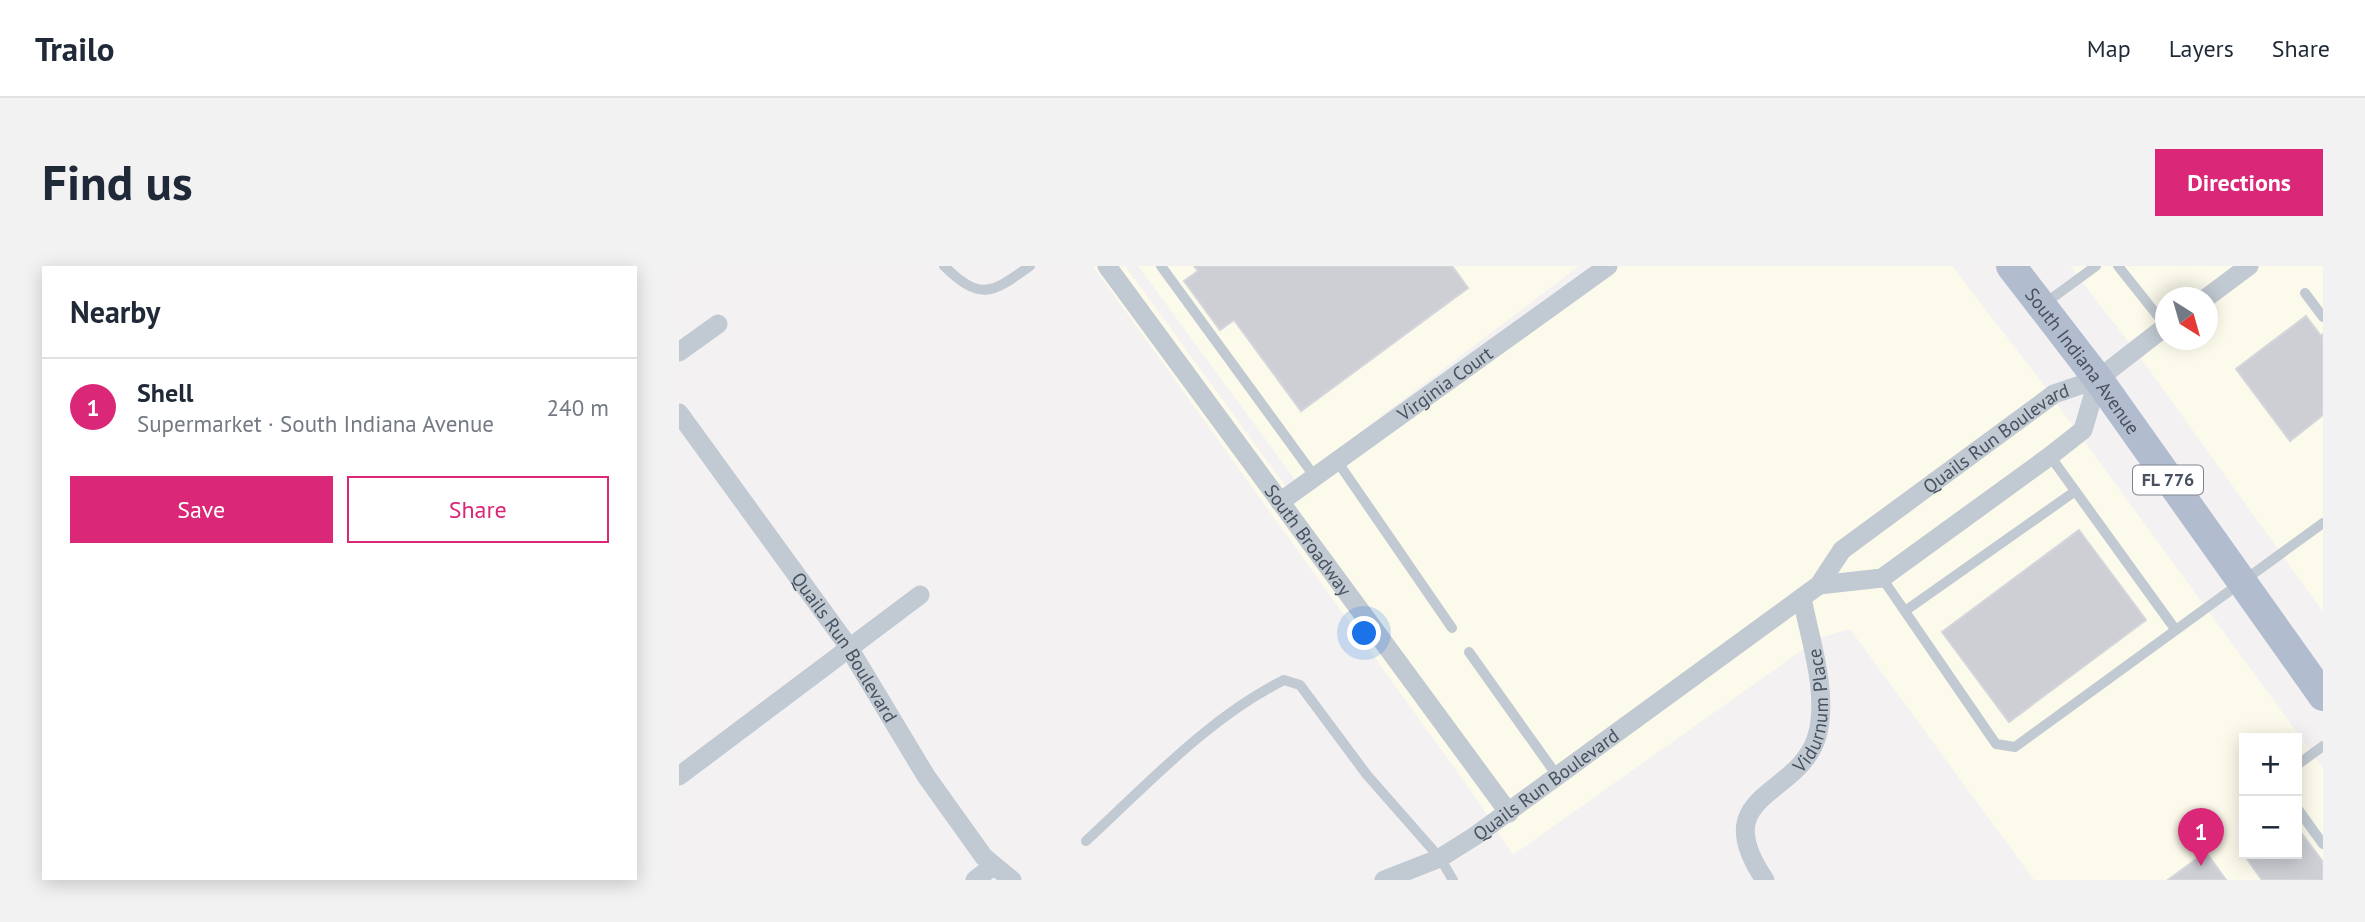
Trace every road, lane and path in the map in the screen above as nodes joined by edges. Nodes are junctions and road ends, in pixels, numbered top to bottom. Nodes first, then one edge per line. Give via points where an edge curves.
1 (944, 266) edge
2 (1030, 266) edge
3 (1107, 266) edge
4 (1161, 266) edge
5 (1608, 266) edge
6 (2011, 266) edge
7 (2096, 266) edge
8 (2118, 266) edge
9 (2249, 266) edge
10 (2218, 289) edge
11 (2305, 293) dead end
12 (2041, 306) junction
13 (2155, 313) edge
14 (2323, 317) edge
15 (718, 324) dead end
16 (2155, 334) edge
17 (679, 352) edge
18 (2098, 379) junction
19 (679, 413) edge
20 (2050, 456) junction
21 (1337, 460) junction
22 (1315, 477) junction
23 (2074, 492) junction
24 (1280, 502) junction
25 (2323, 523) edge
26 (1882, 578) junction
27 (2239, 582) junction
28 (1819, 585) junction
29 (920, 595) dead end
30 (1802, 598) junction
31 (1905, 611) junction
32 (1452, 628) dead end
33 (2175, 629) junction
34 (849, 649) junction
35 (1469, 652) dead end
36 (2323, 696) edge
37 (2323, 746) edge
38 (2302, 761) edge
39 (679, 776) edge
40 (1558, 777) junction
41 (1509, 813) junction
42 (2302, 815) edge
43 (1086, 841) dead end
44 (2323, 844) edge
45 (1440, 858) junction
46 (993, 866) junction
47 (975, 880) edge
48 (1011, 880) edge
49 (1384, 880) edge
50 (1453, 880) edge
51 (1765, 880) edge

1 - 2 lane via 976,289 996,290
3 - 24 street, South Broadway
4 - 22 lane
5 - 21 street, Virginia Court
6 - 12 main road, South Indiana Avenue / FL 776
7 - 12 lane
8 - 13 lane
9 - 10 street
11 - 14 lane
12 - 18 main road, South Indiana Avenue / FL 776
15 - 17 street
16 - 18 street
18 - 20 street, Quails Run Boulevard via 2083,430
18 - 27 main road, South Indiana Avenue / FL 776
18 - 28 street, Quails Run Boulevard via 2054,394 1842,550
19 - 34 street, Quails Run Boulevard
20 - 23 lane
20 - 26 street, Quails Run Boulevard
21 - 22 street, Virginia Court
21 - 32 lane
22 - 24 street, Virginia Court
23 - 31 lane
23 - 33 lane
24 - 41 street, South Broadway
25 - 27 lane
26 - 28 street, Quails Run Boulevard
26 - 31 lane
27 - 33 lane
27 - 36 main road, South Indiana Avenue / FL 776
28 - 30 street, Quails Run Boulevard
29 - 34 street
30 - 40 street, Quails Run Boulevard
30 - 51 street, Vidurnum Place via 1818,686 1818,732 1802,763 1763,794 1749,812 1750,855
31 - 33 lane via 1996,744 2015,747
34 - 39 street
34 - 46 street, Quails Run Boulevard via 926,776
35 - 40 lane
37 - 38 lane
40 - 41 street, Quails Run Boulevard
41 - 45 street, Quails Run Boulevard
42 - 44 lane
43 - 45 lane via 1182,752 1256,694 1284,680 1300,685 1367,775
45 - 49 street, Quails Run Boulevard
45 - 50 lane
46 - 47 street
46 - 48 street, Quails Run Boulevard

